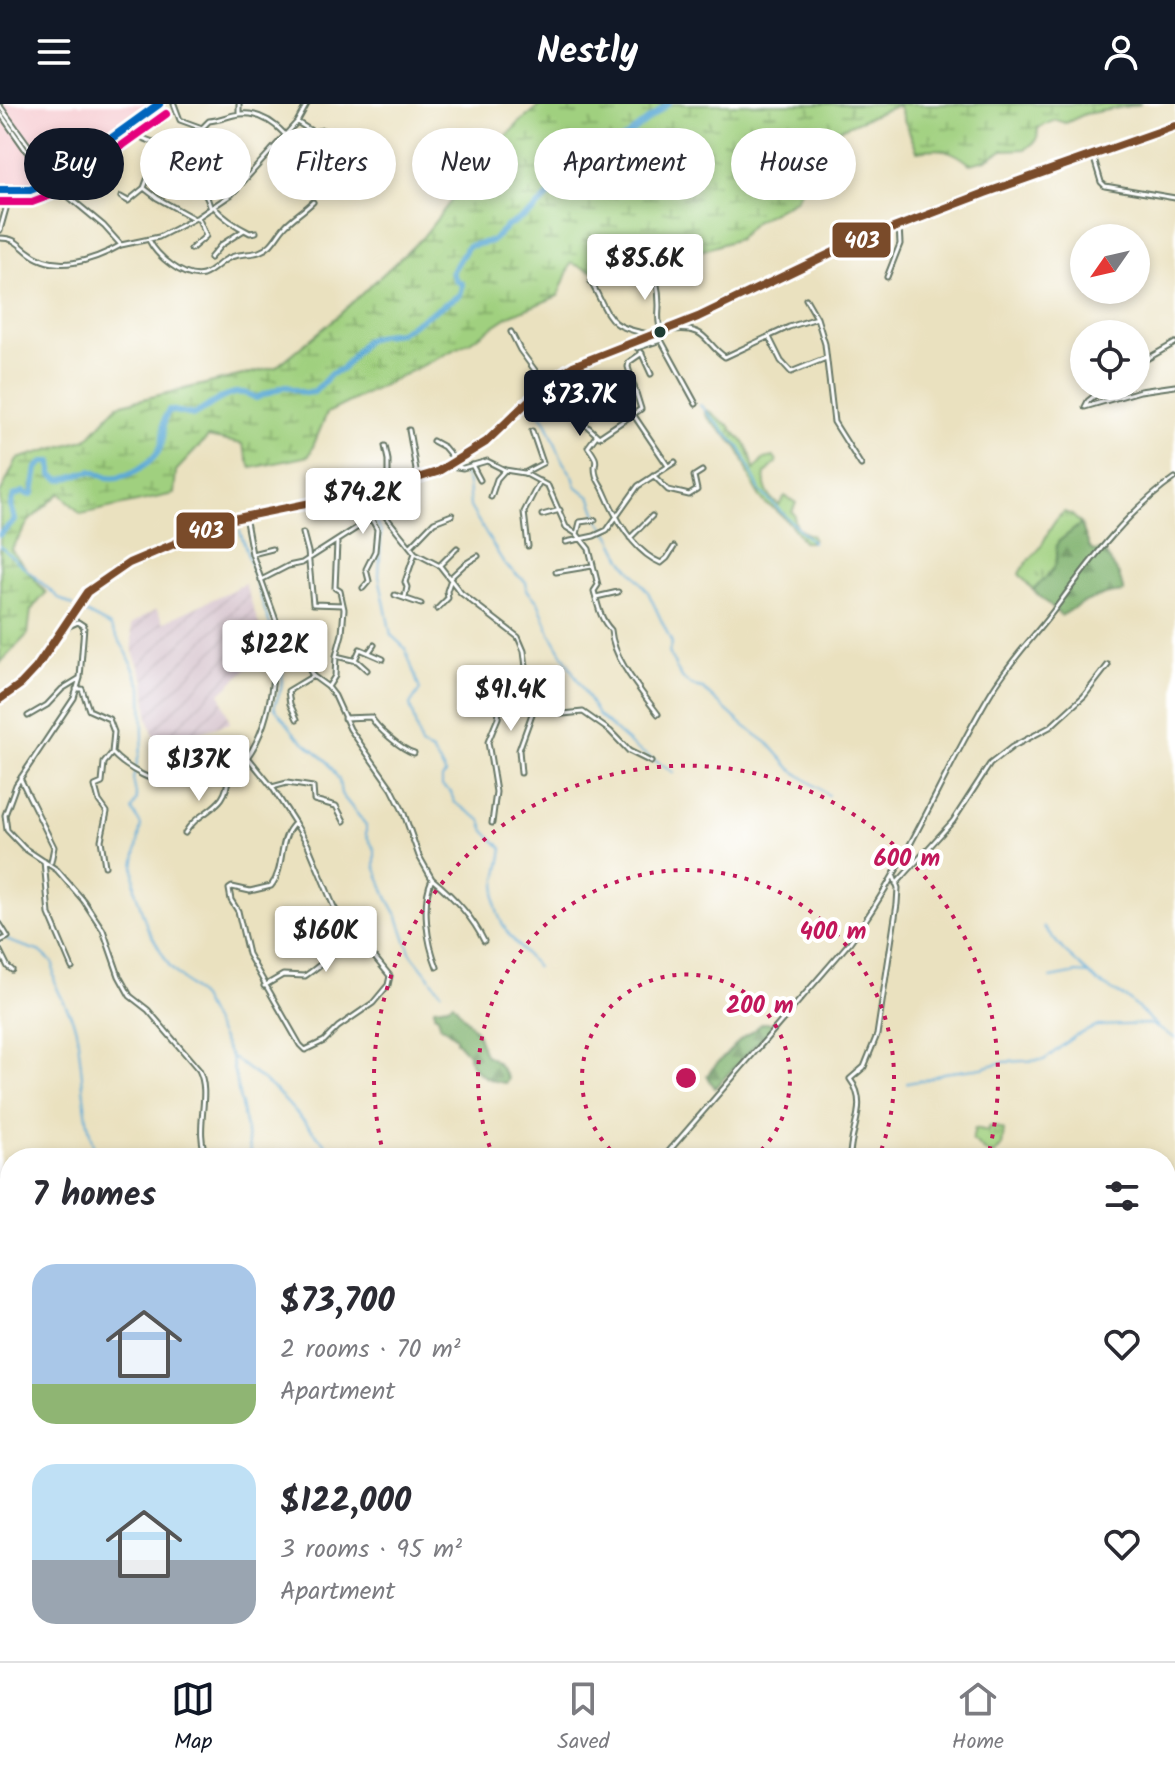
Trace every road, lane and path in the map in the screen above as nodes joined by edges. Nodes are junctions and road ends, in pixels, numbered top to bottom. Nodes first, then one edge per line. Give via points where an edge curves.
1 (159, 104) edge
2 (174, 104) edge
3 (239, 104) edge
4 (307, 104) edge
5 (0, 106) edge
6 (0, 113) edge
7 (239, 114) junction
8 (297, 122) junction
9 (1175, 124) edge
10 (124, 128) edge
11 (202, 128) joint
12 (276, 128) edge
13 (292, 128) edge
14 (307, 128) edge
15 (24, 139) edge
16 (24, 146) edge
17 (1093, 155) junction
18 (267, 156) edge
19 (251, 173) edge
20 (0, 190) edge
21 (24, 190) edge
22 (11, 191) junction
23 (140, 191) edge
24 (1175, 198) edge
25 (124, 199) edge
26 (72, 200) edge
27 (160, 200) edge
28 (209, 200) edge
29 (223, 200) edge
30 (313, 202) dead end
31 (212, 208) junction
32 (196, 218) junction
33 (899, 225) junction
34 (0, 230) edge
35 (244, 230) junction
36 (256, 232) dead end
37 (0, 238) edge
38 (149, 240) junction
39 (856, 243) junction
40 (121, 245) junction
41 (191, 249) dead end
42 (210, 258) dead end
43 (648, 261) dead end
44 (887, 277) dead end
45 (591, 282) dead end
46 (806, 299) dead end
47 (817, 318) junction
48 (511, 332) dead end
49 (658, 333) junction
50 (769, 337) junction
51 (1175, 343) edge
52 (628, 344) junction
53 (637, 348) junction
54 (642, 353) junction
55 (1150, 357) edge
56 (826, 358) junction
57 (561, 373) junction
58 (651, 374) dead end
59 (545, 384) junction
60 (1175, 386) edge
61 (1150, 390) edge
62 (1089, 400) edge
63 (1109, 400) edge
64 (696, 404) dead end
65 (633, 414) junction
66 (409, 430) dead end
67 (532, 431) dead end
68 (596, 436) junction
69 (433, 441) dead end
70 (385, 446) dead end
71 (675, 462) dead end
72 (454, 464) junction
73 (472, 465) junction
74 (861, 465) dead end
75 (668, 466) junction
76 (505, 470) junction
77 (702, 471) dead end
78 (337, 472) dead end
79 (524, 473) junction
80 (653, 475) junction
81 (1175, 478) edge
82 (418, 479) junction
83 (480, 480) dead end
84 (540, 481) junction
85 (388, 487) junction
86 (375, 490) junction
87 (366, 492) junction
88 (345, 496) junction
89 (491, 497) dead end
90 (560, 510) junction
91 (452, 515) dead end
92 (542, 515) dead end
93 (615, 515) junction
94 (245, 516) junction
95 (652, 516) dead end
96 (372, 518) junction
97 (595, 520) dead end
98 (303, 533) dead end
99 (577, 534) junction
100 (630, 538) junction
101 (581, 539) junction
102 (566, 542) dead end
103 (337, 543) junction
104 (528, 546) dead end
105 (410, 547) junction
106 (674, 547) dead end
107 (457, 548) dead end
108 (272, 549) dead end
109 (415, 553) junction
110 (252, 554) junction
111 (478, 556) dead end
112 (308, 559) junction
113 (440, 566) junction
114 (592, 566) junction
115 (556, 572) dead end
116 (261, 580) junction
117 (450, 580) junction
118 (363, 588) dead end
119 (618, 592) dead end
120 (395, 595) dead end
121 (405, 597) junction
122 (596, 597) junction
123 (421, 604) dead end
124 (343, 605) junction
125 (437, 609) dead end
126 (277, 623) junction
127 (64, 624) junction
128 (316, 632) dead end
129 (285, 637) junction
130 (374, 645) dead end
131 (369, 652) junction
132 (336, 656) junction
133 (318, 658) dead end
134 (383, 659) dead end
135 (355, 660) junction
136 (304, 662) junction
137 (1108, 665) dead end
138 (526, 667) junction
139 (367, 670) dead end
140 (313, 676) junction
141 (80, 678) junction
142 (328, 687) junction
143 (76, 689) junction
144 (504, 690) junction
145 (0, 699) edge
146 (658, 714) dead end
147 (28, 716) dead end
148 (344, 718) junction
149 (297, 719) dead end
150 (112, 753) junction
151 (414, 753) dead end
152 (247, 756) junction
153 (651, 762) dead end
154 (228, 772) junction
155 (521, 773) dead end
156 (20, 778) junction
157 (272, 787) junction
158 (344, 821) dead end
159 (295, 823) junction
160 (492, 823) dead end
161 (185, 833) dead end
162 (44, 861) junction
163 (51, 864) junction
164 (105, 866) dead end
165 (894, 877) junction
166 (432, 879) junction
167 (896, 884) junction
168 (342, 916) junction
169 (0, 924) edge
170 (0, 941) edge
171 (484, 941) dead end
172 (0, 951) edge
173 (437, 967) dead end
174 (72, 968) dead end
175 (12, 970) dead end
176 (264, 986) junction
177 (205, 1148) edge
178 (672, 1148) edge
179 (852, 1148) edge

1 - 10 main road
2 - 11 street via 180,120
3 - 7 street
4 - 8 street
5 - 15 street
6 - 16 street
7 - 11 street via 210,120
7 - 12 street
8 - 13 street
8 - 14 street
9 - 17 highway
9 - 39 highway via 979,191
17 - 24 street via 1105,186
17 - 33 highway
18 - 19 street
20 - 22 main road
21 - 22 main road
22 - 34 street
23 - 25 street
26 - 40 street
27 - 32 street
28 - 31 street
29 - 31 street
30 - 38 street via 266,249 232,256 201,275 175,266
31 - 32 street
31 - 35 street
32 - 38 street
32 - 41 street via 206,236
33 - 39 highway
33 - 44 street via 900,244
35 - 36 street
35 - 42 street
37 - 40 street via 11,238 31,254 59,265
38 - 40 street
39 - 49 highway
43 - 49 street via 656,276
45 - 49 street via 618,326
46 - 47 street
47 - 50 street
47 - 56 street
48 - 59 street
49 - 50 street via 681,329 702,334 723,357
49 - 52 highway
50 - 56 street via 791,372
51 - 55 street
52 - 53 street
52 - 57 highway
53 - 54 street
53 - 64 street via 661,340
54 - 58 street
54 - 65 street via 628,364 641,409
56 - 74 street via 834,422
57 - 59 highway
57 - 68 street via 578,401 574,414
59 - 72 highway via 495,435
60 - 61 street
62 - 63 street via 1085,407
65 - 68 street
65 - 75 street
66 - 82 street
67 - 79 street via 543,463
68 - 93 street via 588,447
69 - 72 street via 444,447
70 - 85 street
71 - 75 street
72 - 73 street via 457,469
72 - 82 highway
73 - 76 street via 487,461
73 - 83 street
75 - 80 street
76 - 79 street
76 - 89 street
77 - 80 street via 694,476 697,490 689,495 668,490
78 - 88 street
79 - 84 street
80 - 93 street
81 - 165 street via 1106,543 1003,673
82 - 85 highway
84 - 90 street via 550,488
84 - 104 street via 524,512
85 - 86 highway
86 - 87 highway
86 - 105 street via 382,512
87 - 88 highway
87 - 96 street
88 - 94 highway
90 - 92 street
90 - 99 street via 566,527
91 - 105 street via 434,522
93 - 100 street
93 - 101 street via 607,530
94 - 110 street
94 - 127 highway via 114,571 87,592
95 - 100 street
96 - 103 street
96 - 118 street via 375,551
97 - 99 street via 580,522
98 - 112 street
99 - 101 street
100 - 106 street via 661,563
101 - 102 street
101 - 114 street
103 - 112 street
103 - 124 street via 335,588
105 - 109 street
107 - 113 street
108 - 110 street
109 - 113 street
109 - 121 street
110 - 116 street
111 - 117 street
112 - 116 street
112 - 124 street via 313,604
113 - 117 street
114 - 115 street
114 - 122 street
116 - 126 street
117 - 125 street via 448,598
117 - 138 street via 518,637
119 - 122 street
120 - 121 street
121 - 123 street
122 - 146 street via 622,660
124 - 132 street
126 - 129 street
126 - 152 street via 268,627 274,669 264,722
127 - 141 street via 84,626
127 - 145 highway via 36,668
128 - 129 street
129 - 136 street
130 - 131 street
131 - 134 street
131 - 135 street via 359,649
132 - 135 street
132 - 142 street via 335,676
133 - 136 street
135 - 139 street
136 - 140 street
137 - 167 street via 1050,727 994,759 953,821
138 - 144 street
138 - 153 street via 548,688 563,714 583,712 629,751
140 - 142 street
140 - 149 street via 288,691
141 - 143 street
141 - 147 street
142 - 148 street
143 - 150 street via 82,689 89,710 109,719
143 - 156 street
144 - 155 street via 532,714 519,750
144 - 160 street via 488,745 496,798
148 - 151 street via 373,718 377,727
148 - 166 street via 398,801
150 - 154 street via 128,768 162,783 193,768
150 - 164 street via 104,763 102,783 95,786 107,812 101,840
152 - 154 street via 239,768
152 - 157 street
154 - 161 street via 223,797
156 - 162 street via 7,806 7,830
156 - 163 street via 54,847
157 - 158 street via 313,787 314,800 336,806
157 - 159 street
159 - 168 street
159 - 176 street via 286,832 271,886 229,889 248,954
162 - 163 street
162 - 174 street via 49,914
163 - 177 street via 100,925 130,996 201,1073
165 - 167 street
165 - 178 street via 850,942
166 - 171 street via 478,925
166 - 173 street via 427,930
167 - 179 street via 877,1035 864,1067 850,1079 860,1104
168 - 176 street via 334,926 331,956 305,976 283,975
168 - 176 street via 355,941 390,976 373,1003 304,1050
169 - 170 street via 8,937
172 - 175 street

